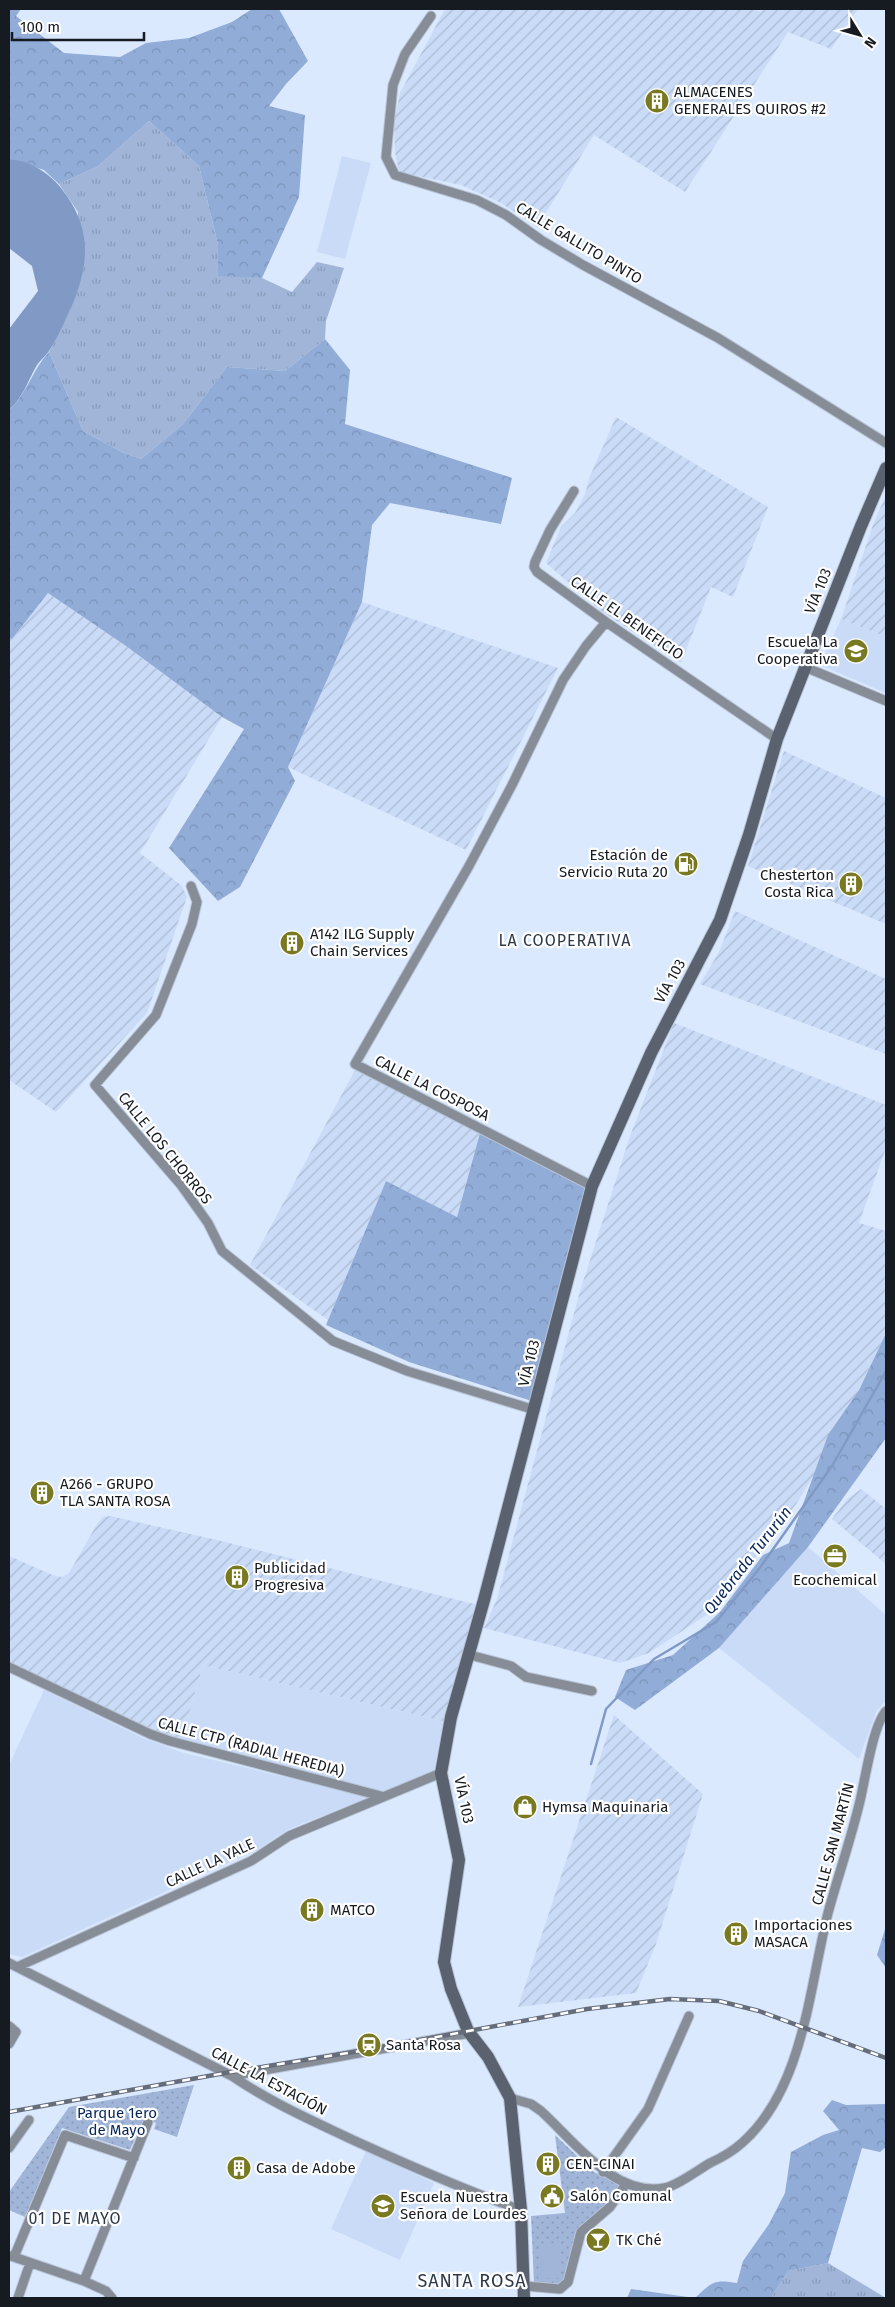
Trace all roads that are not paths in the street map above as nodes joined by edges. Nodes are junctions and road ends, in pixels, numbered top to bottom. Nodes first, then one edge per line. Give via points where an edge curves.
1 (431, 16) dead end
2 (886, 443) edge
3 (886, 468) edge
4 (574, 491) dead end
5 (606, 622) junction
6 (805, 667) junction
7 (886, 701) edge
8 (777, 739) junction
9 (191, 886) dead end
10 (592, 1186) junction
11 (535, 1410) junction
12 (470, 1655) junction
13 (9, 1667) edge
14 (592, 1691) dead end
15 (886, 1711) edge
16 (441, 1773) junction
17 (380, 1796) junction
18 (13, 1965) edge
19 (689, 2016) dead end
20 (9, 2026) edge
21 (470, 2033) junction
22 (9, 2044) edge
23 (266, 2071) junction
24 (232, 2076) junction
25 (257, 2094) junction
26 (510, 2098) junction
27 (29, 2120) dead end
28 (148, 2122) dead end
29 (9, 2148) edge
30 (134, 2158) junction
31 (603, 2172) junction
32 (626, 2184) junction
33 (521, 2210) junction
34 (11, 2256) edge
35 (30, 2263) junction
36 (84, 2281) junction
37 (525, 2292) edge
38 (18, 2298) edge
39 (112, 2298) edge

1 - 2 street, CALLE GALLITO PINTO via 405,54 393,86 386,157 394,175 477,200 506,215 583,265 718,338
3 - 6 main road, VÍA 103
4 - 5 street, CALLE EL BENEFICIO via 550,530 534,567
5 - 8 street, CALLE EL BENEFICIO
5 - 10 street, CALLE LA COSPOSA via 573,664 469,866 355,1064
6 - 7 street
6 - 8 main road, VÍA 103
8 - 10 main road, VÍA 103 via 720,920 651,1053
9 - 11 street, CALLE LOS CHORROS via 197,902 192,924 156,1015 96,1085 181,1185 208,1223 222,1250 333,1341 407,1371
10 - 11 main road, VÍA 103
11 - 12 main road, VÍA 103
12 - 14 street via 511,1666 526,1677
12 - 16 main road, VÍA 103 via 451,1717
13 - 17 street, CALLE CTP (RADIAL HEREDIA) via 170,1741
15 - 32 street, CALLE SAN MARTÍN via 881,1716 874,1740 828,1914 804,2026 770,2109 741,2144 666,2188
16 - 17 street, CALLE LA YALE
16 - 21 main road, VÍA 103 via 459,1860 444,1962
17 - 18 street, CALLE LA YALE via 289,1836 251,1861
18 - 24 street, CALLE LA ESTACIÓN
19 - 31 street via 648,2109
20 - 22 street via 16,2032
21 - 23 street
21 - 26 main road, VÍA 103 via 488,2057
23 - 24 street
23 - 25 street via 254,2080
24 - 25 street, CALLE LA ESTACIÓN
25 - 33 street, CALLE LA ESTACIÓN via 407,2165
26 - 31 street, CALLE SAN MARTÍN via 531,2104 541,2111
26 - 33 main road, VÍA 103
27 - 29 street
28 - 30 street
30 - 34 street via 65,2135
30 - 36 street
31 - 32 street, CALLE SAN MARTÍN
32 - 37 street via 610,2207 582,2232 565,2286
33 - 37 main road, VÍA 103
34 - 35 street
35 - 36 street
35 - 38 street
36 - 39 street via 106,2291

